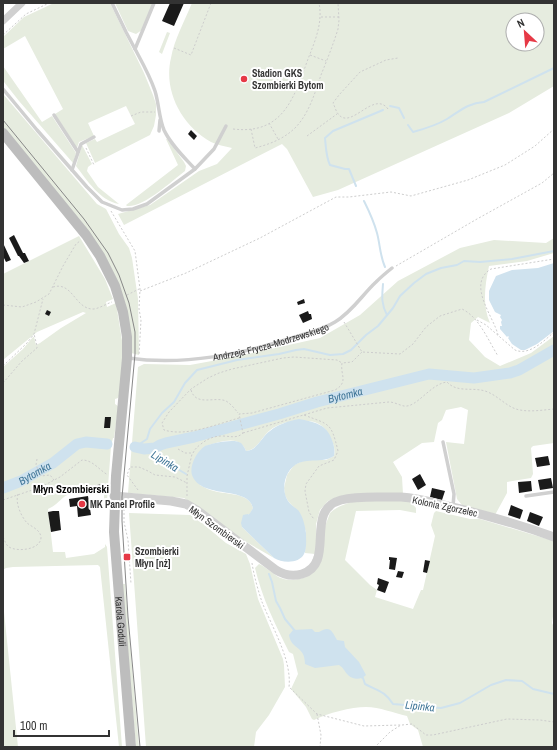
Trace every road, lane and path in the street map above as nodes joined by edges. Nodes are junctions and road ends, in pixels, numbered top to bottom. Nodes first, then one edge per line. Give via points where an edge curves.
1 (22, 3) edge
2 (49, 3) edge
3 (112, 3) edge
4 (154, 3) edge
5 (210, 3) edge
6 (319, 3) edge
7 (338, 3) edge
8 (320, 17) junction
9 (339, 17) junction
10 (3, 20) edge
11 (3, 35) edge
12 (174, 48) dead end
13 (135, 49) junction
14 (309, 55) junction
15 (398, 58) dead end
16 (326, 61) junction
17 (3, 89) edge
18 (388, 109) dead end
19 (160, 113) junction
20 (338, 113) junction
21 (54, 115) dead end
22 (131, 116) dead end
23 (160, 119) junction
24 (269, 123) junction
25 (226, 126) dead end
26 (233, 129) dead end
27 (251, 129) junction
28 (554, 129) edge
29 (159, 131) dead end
30 (3, 133) edge
31 (308, 136) dead end
32 (94, 137) dead end
33 (279, 140) junction
34 (83, 143) junction
35 (78, 152) junction
36 (94, 165) dead end
37 (195, 168) junction
38 (72, 170) junction
39 (554, 173) edge
40 (102, 202) junction
41 (86, 235) junction
42 (554, 259) edge
43 (392, 268) joint
44 (53, 287) junction
45 (140, 290) junction
46 (134, 292) dead end
47 (44, 298) junction
48 (3, 306) edge
49 (102, 306) dead end
50 (342, 318) junction
51 (476, 319) junction
52 (554, 332) edge
53 (34, 334) junction
54 (498, 336) junction
55 (362, 352) junction
56 (498, 356) dead end
57 (127, 358) junction
58 (139, 359) junction
59 (342, 363) junction
60 (3, 366) edge
61 (3, 383) edge
62 (191, 389) junction
63 (554, 409) edge
64 (239, 414) junction
65 (303, 414) junction
66 (239, 418) junction
67 (243, 433) junction
68 (443, 442) dead end
69 (178, 449) dead end
70 (193, 453) junction
71 (37, 459) dead end
72 (110, 476) dead end
73 (54, 480) junction
74 (187, 483) junction
75 (554, 492) edge
76 (19, 494) junction
77 (114, 496) junction
78 (526, 496) dead end
79 (125, 497) junction
80 (145, 498) junction
81 (3, 500) edge
82 (186, 504) junction
83 (453, 507) junction
84 (321, 522) junction
85 (3, 537) edge
86 (554, 537) edge
87 (255, 555) junction
88 (311, 570) joint
89 (131, 584) dead end
90 (317, 714) junction
91 (554, 722) edge
92 (401, 725) junction
93 (131, 747) edge
94 (320, 747) edge
95 (375, 747) edge

1 - 10 street
2 - 11 path via 21,17
3 - 13 lane
4 - 13 lane
5 - 12 path via 191,54
6 - 8 path
7 - 9 path
8 - 9 path
8 - 14 path
9 - 16 path via 338,29
13 - 19 lane via 154,89
14 - 16 path
14 - 24 path via 292,100 282,113
15 - 20 path via 386,60 356,75 333,103
16 - 33 path via 302,118 296,127
17 - 38 lane
18 - 20 path via 385,105 367,107 351,117 344,118
19 - 22 path via 141,112
19 - 23 lane
20 - 31 path
21 - 35 lane
23 - 29 lane
23 - 37 lane via 169,138
24 - 27 path
24 - 33 path
25 - 37 lane via 214,149
26 - 27 path
27 - 33 path via 255,148
28 - 45 path via 535,146 505,165 468,180 411,196 391,192 336,197 260,238 186,273
30 - 41 main road
32 - 34 lane
34 - 35 lane
34 - 36 path
35 - 38 lane
37 - 40 lane via 147,204 122,210
38 - 40 lane
39 - 43 path via 542,183
40 - 45 path via 114,215 135,252
41 - 44 path via 76,244
41 - 57 main road via 115,286 123,312
42 - 54 path via 491,269 483,276 481,282 485,306 497,328
43 - 50 lane, Andrzeja Frycza-Modrzewskiego via 375,282
44 - 47 path
44 - 49 path via 65,288 87,308 95,309
45 - 46 path
45 - 58 path
47 - 48 path via 22,307
47 - 53 path
50 - 55 path
50 - 58 lane, Andrzeja Frycza-Modrzewskiego via 278,343 229,354 177,361
51 - 54 path
51 - 55 path via 462,309 440,316 400,354
51 - 56 path
52 - 54 path via 524,352 516,350
53 - 60 path
53 - 61 path via 37,348
55 - 59 path via 352,362
57 - 58 lane, Andrzeja Frycza-Modrzewskiego
57 - 77 main road
59 - 62 path via 337,360 294,357 278,359 219,373
59 - 64 path via 342,383 335,390 252,413
62 - 64 path via 199,399 226,401
62 - 66 path via 164,418 164,430 186,432
63 - 65 path via 513,408 492,394 472,388 458,389 448,382 435,386 412,405 405,406 395,402 374,403 327,408
64 - 66 path
65 - 67 path
65 - 84 path via 331,428 338,451 334,460 319,466 306,484 309,512 313,518
66 - 67 path
67 - 70 path via 232,437 218,436 205,441
68 - 83 lane via 454,494
69 - 70 path
70 - 74 path
71 - 73 path via 35,463 41,476 52,476
72 - 73 path via 90,462 82,460
73 - 76 path
74 - 80 path via 175,476 155,475 139,467 130,467 127,475
74 - 82 path
75 - 78 lane
76 - 81 path
76 - 85 path via 17,501 23,518 39,533 40,542 32,548 15,549 7,545
77 - 79 street, Młyn Szombierski
77 - 93 main road, Karola Goduli via 115,550
79 - 80 street, Młyn Szombierski
79 - 89 path via 124,522
80 - 82 street, Młyn Szombierski
82 - 87 street, Młyn Szombierski
83 - 84 street, Kolonia Zgorzelec via 402,497 359,498 332,504 323,514
83 - 86 street, Kolonia Zgorzelec
84 - 88 street, Kolonia Zgorzelec via 320,550
87 - 88 street, Młyn Szombierski via 285,575 297,575
87 - 90 path via 253,571 262,601 287,660 290,673 289,687
90 - 92 path via 364,726
90 - 94 path via 321,734
91 - 92 path via 507,719 433,735 426,735 412,724
92 - 95 path

